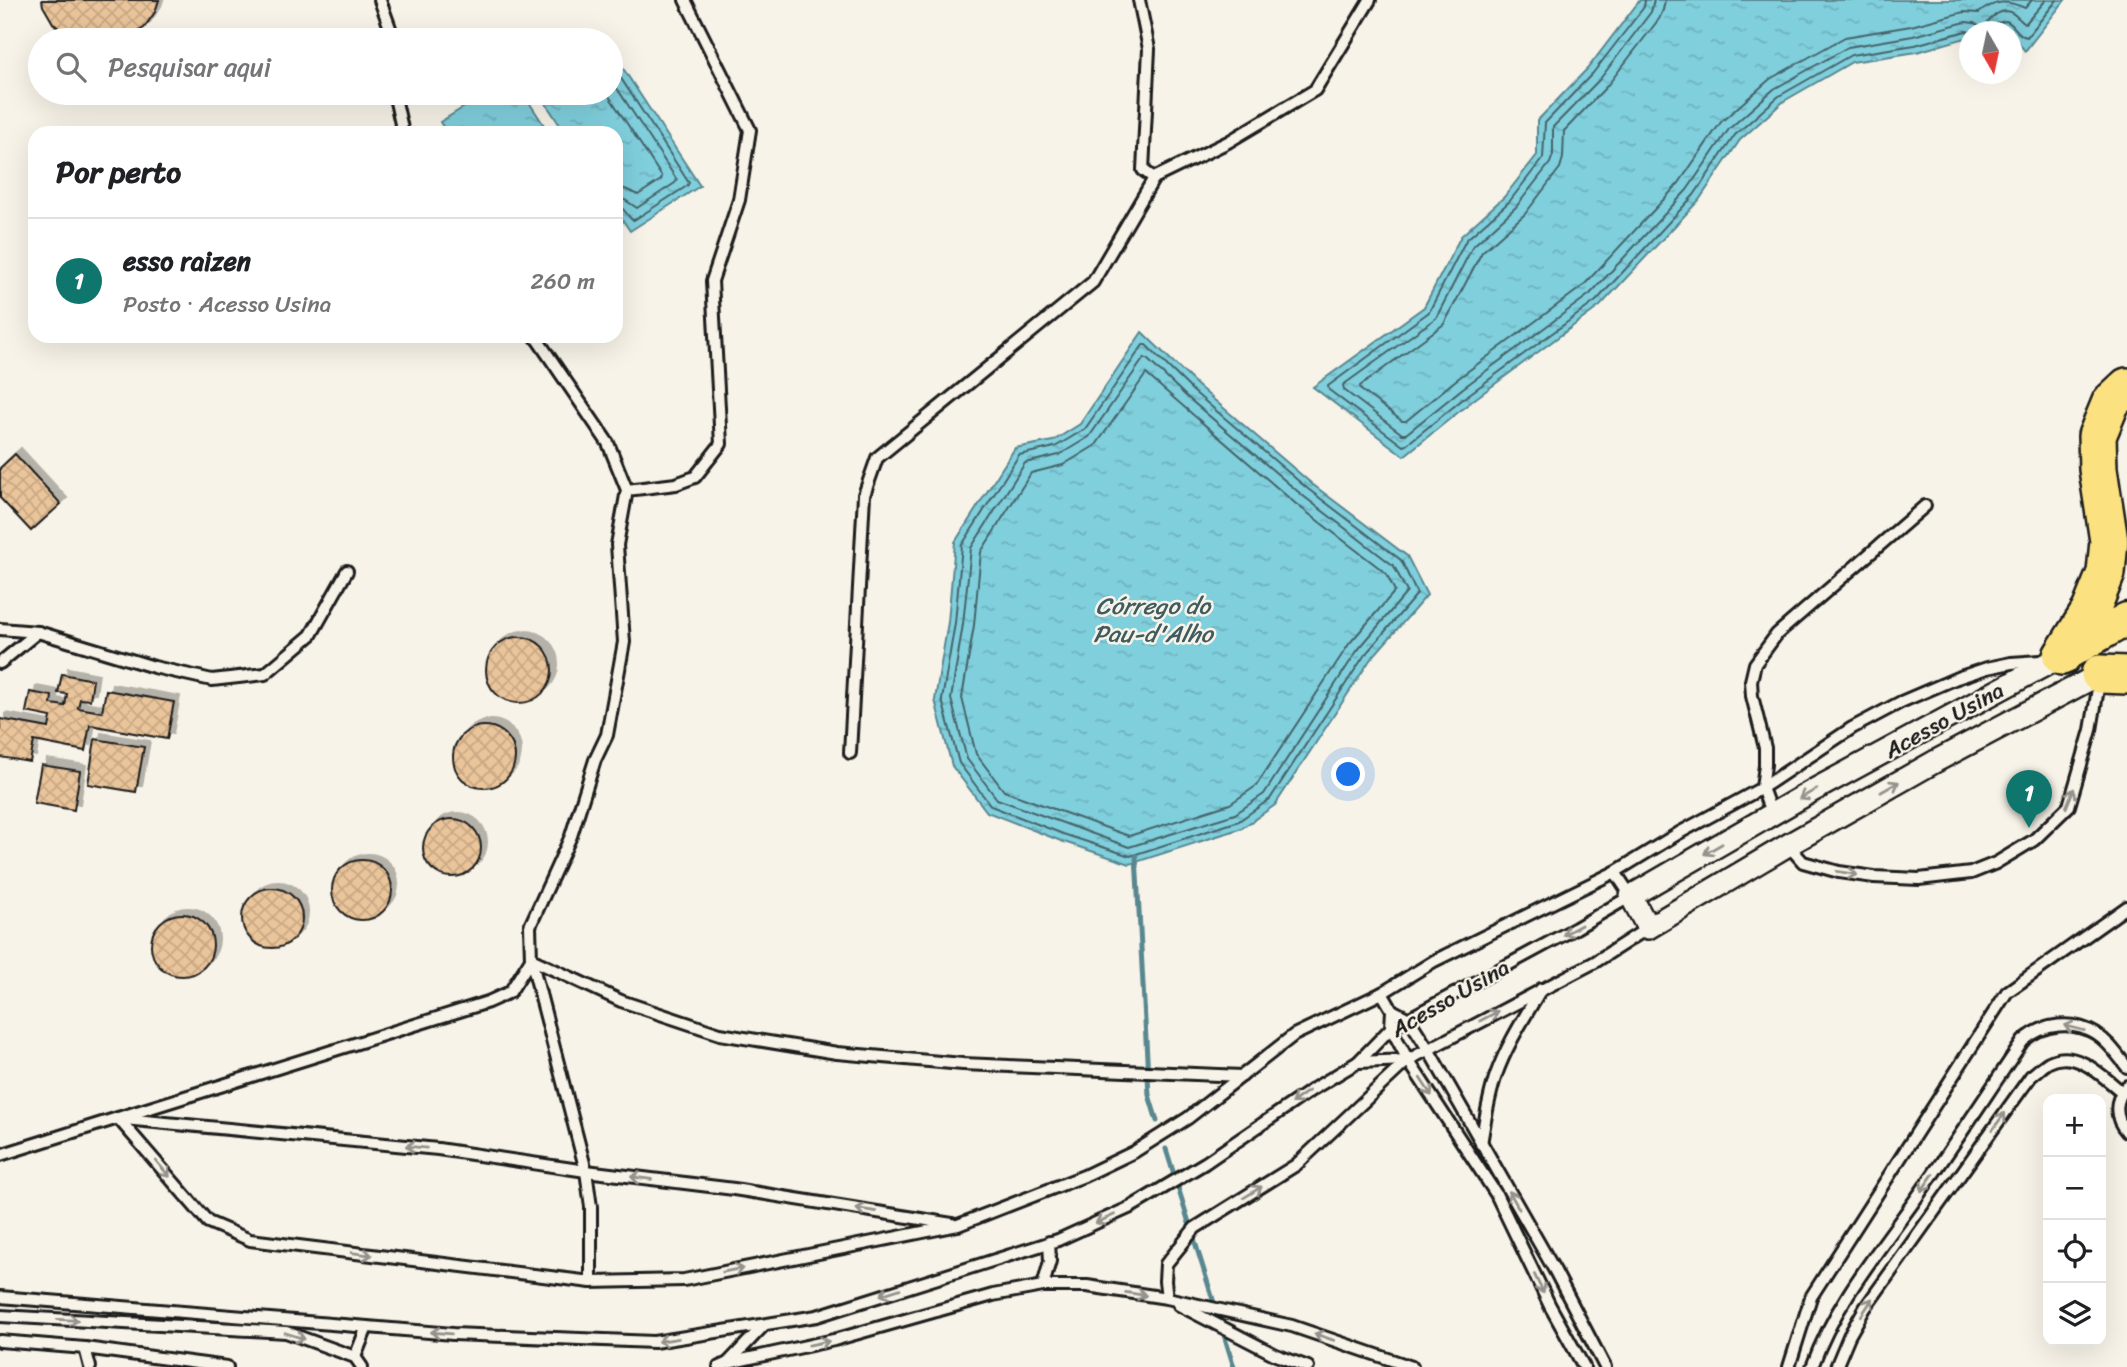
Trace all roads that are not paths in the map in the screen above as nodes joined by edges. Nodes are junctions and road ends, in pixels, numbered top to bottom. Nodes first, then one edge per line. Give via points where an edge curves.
1 (380, 0) edge
2 (685, 0) edge
3 (1139, 0) edge
4 (1370, 0) edge
5 (390, 28) edge
6 (397, 105) edge
7 (401, 126) edge
8 (1154, 178) junction
9 (540, 343) edge
10 (2127, 387) edge
11 (627, 490) junction
12 (2115, 501) edge
13 (1926, 506) dead end
14 (347, 570) dead end
15 (2127, 619) edge
16 (0, 629) edge
17 (38, 632) junction
18 (2058, 658) junction
19 (0, 663) edge
20 (2118, 669) edge
21 (850, 753) dead end
22 (1762, 788) junction
23 (1772, 815) junction
24 (1788, 845) junction
25 (1615, 872) junction
26 (1631, 896) junction
27 (2127, 907) edge
28 (1648, 928) junction
29 (531, 959) junction
30 (1541, 989) junction
31 (1382, 993) junction
32 (1392, 1010) junction
33 (1409, 1018) junction
34 (1391, 1028) junction
35 (1428, 1049) junction
36 (1408, 1060) junction
37 (1358, 1062) junction
38 (2127, 1067) edge
39 (1242, 1076) junction
40 (2124, 1089) edge
41 (118, 1118) junction
42 (2127, 1132) edge
43 (1481, 1144) junction
44 (1469, 1152) junction
45 (0, 1155) edge
46 (586, 1171) junction
47 (958, 1225) junction
48 (1049, 1242) junction
49 (590, 1282) junction
50 (1043, 1286) junction
51 (0, 1297) edge
52 (1167, 1298) junction
53 (0, 1315) edge
54 (764, 1325) junction
55 (368, 1327) junction
56 (0, 1341) edge
57 (85, 1348) junction
58 (355, 1357) junction
59 (723, 1365) edge
60 (90, 1367) edge
61 (227, 1367) edge
62 (362, 1367) edge
63 (1308, 1367) edge
64 (1412, 1367) edge
65 (1584, 1367) edge
66 (1605, 1367) edge
67 (1789, 1367) edge
68 (1812, 1367) edge
69 (1836, 1367) edge

1 - 5 lane
2 - 11 lane via 750,130 739,200 712,281 721,444 695,477
3 - 8 lane via 1149,48 1143,170
4 - 8 lane via 1315,90 1228,142
6 - 7 lane
8 - 21 lane via 1093,282 877,458 864,495
9 - 11 lane via 608,443
10 - 12 highway via 2111,402 2097,436 2098,469
11 - 29 lane via 617,545 624,642 607,735 530,926
12 - 18 highway via 2106,573 2091,610
13 - 22 lane via 1777,634 1755,664 1752,696 1765,748
14 - 17 lane via 311,635 265,674 212,680
15 - 18 main road, Acesso Usina
16 - 17 lane
17 - 19 lane
18 - 22 lane via 1987,668 1913,697 1852,728
18 -> 23 street, Acesso Usina
24 -> 20 street, Acesso Usina via 1936,761
24 -> 20 lane via 1804,862 1874,877 1919,879 1971,873 1996,863 2034,840 2069,806 2091,730
22 - 23 lane
22 - 25 lane
23 - 24 street
23 -> 26 street, Acesso Usina
24 - 28 street, Acesso Usina
25 - 26 lane
25 - 31 lane via 1434,961
26 - 28 street
26 -> 33 lane, Acesso Usina
27 - 67 lane via 2007,992 1811,1297
28 - 30 lane, Acesso Usina
29 - 39 lane via 621,1001 720,1034 836,1053 963,1064
29 - 41 lane via 510,992 488,1002
29 - 46 lane
35 -> 30 lane, Acesso Usina
30 - 43 lane via 1496,1075
31 - 32 lane
31 - 39 lane via 1294,1035
32 - 33 lane
32 - 34 lane
33 - 34 lane, Acesso Usina
33 - 35 lane
34 - 36 lane
34 - 37 lane, Acesso Usina
35 - 36 lane, Acesso Usina
35 - 43 lane
36 - 37 lane, Acesso Usina
36 -> 44 lane
52 -> 36 lane via 1166,1264 1195,1228 1296,1165
37 -> 48 lane via 1166,1187
38 -> 68 lane via 2096,1034 2077,1027 2048,1027 2023,1041 1847,1296
39 - 47 lane via 1135,1152
40 - 42 lane via 2117,1110
69 -> 40 lane via 1865,1308 2031,1076 2056,1059 2070,1059
41 - 45 lane
46 -> 41 lane via 438,1149
41 -> 49 lane via 208,1222 250,1240
43 - 44 lane
66 -> 43 lane
44 -> 65 lane via 1496,1194
47 -> 46 lane
46 - 49 lane via 591,1207
49 -> 47 lane via 684,1280
48 - 50 lane via 1050,1261
48 -> 54 lane via 817,1316
50 -> 52 lane via 1087,1286
59 -> 50 lane
51 - 55 lane
52 - 63 lane
64 -> 52 lane via 1292,1326
53 -> 58 lane via 286,1332
54 -> 55 lane via 654,1342
54 - 59 lane
55 - 58 lane
56 - 57 lane
57 - 60 lane
57 - 61 lane
58 - 62 lane

